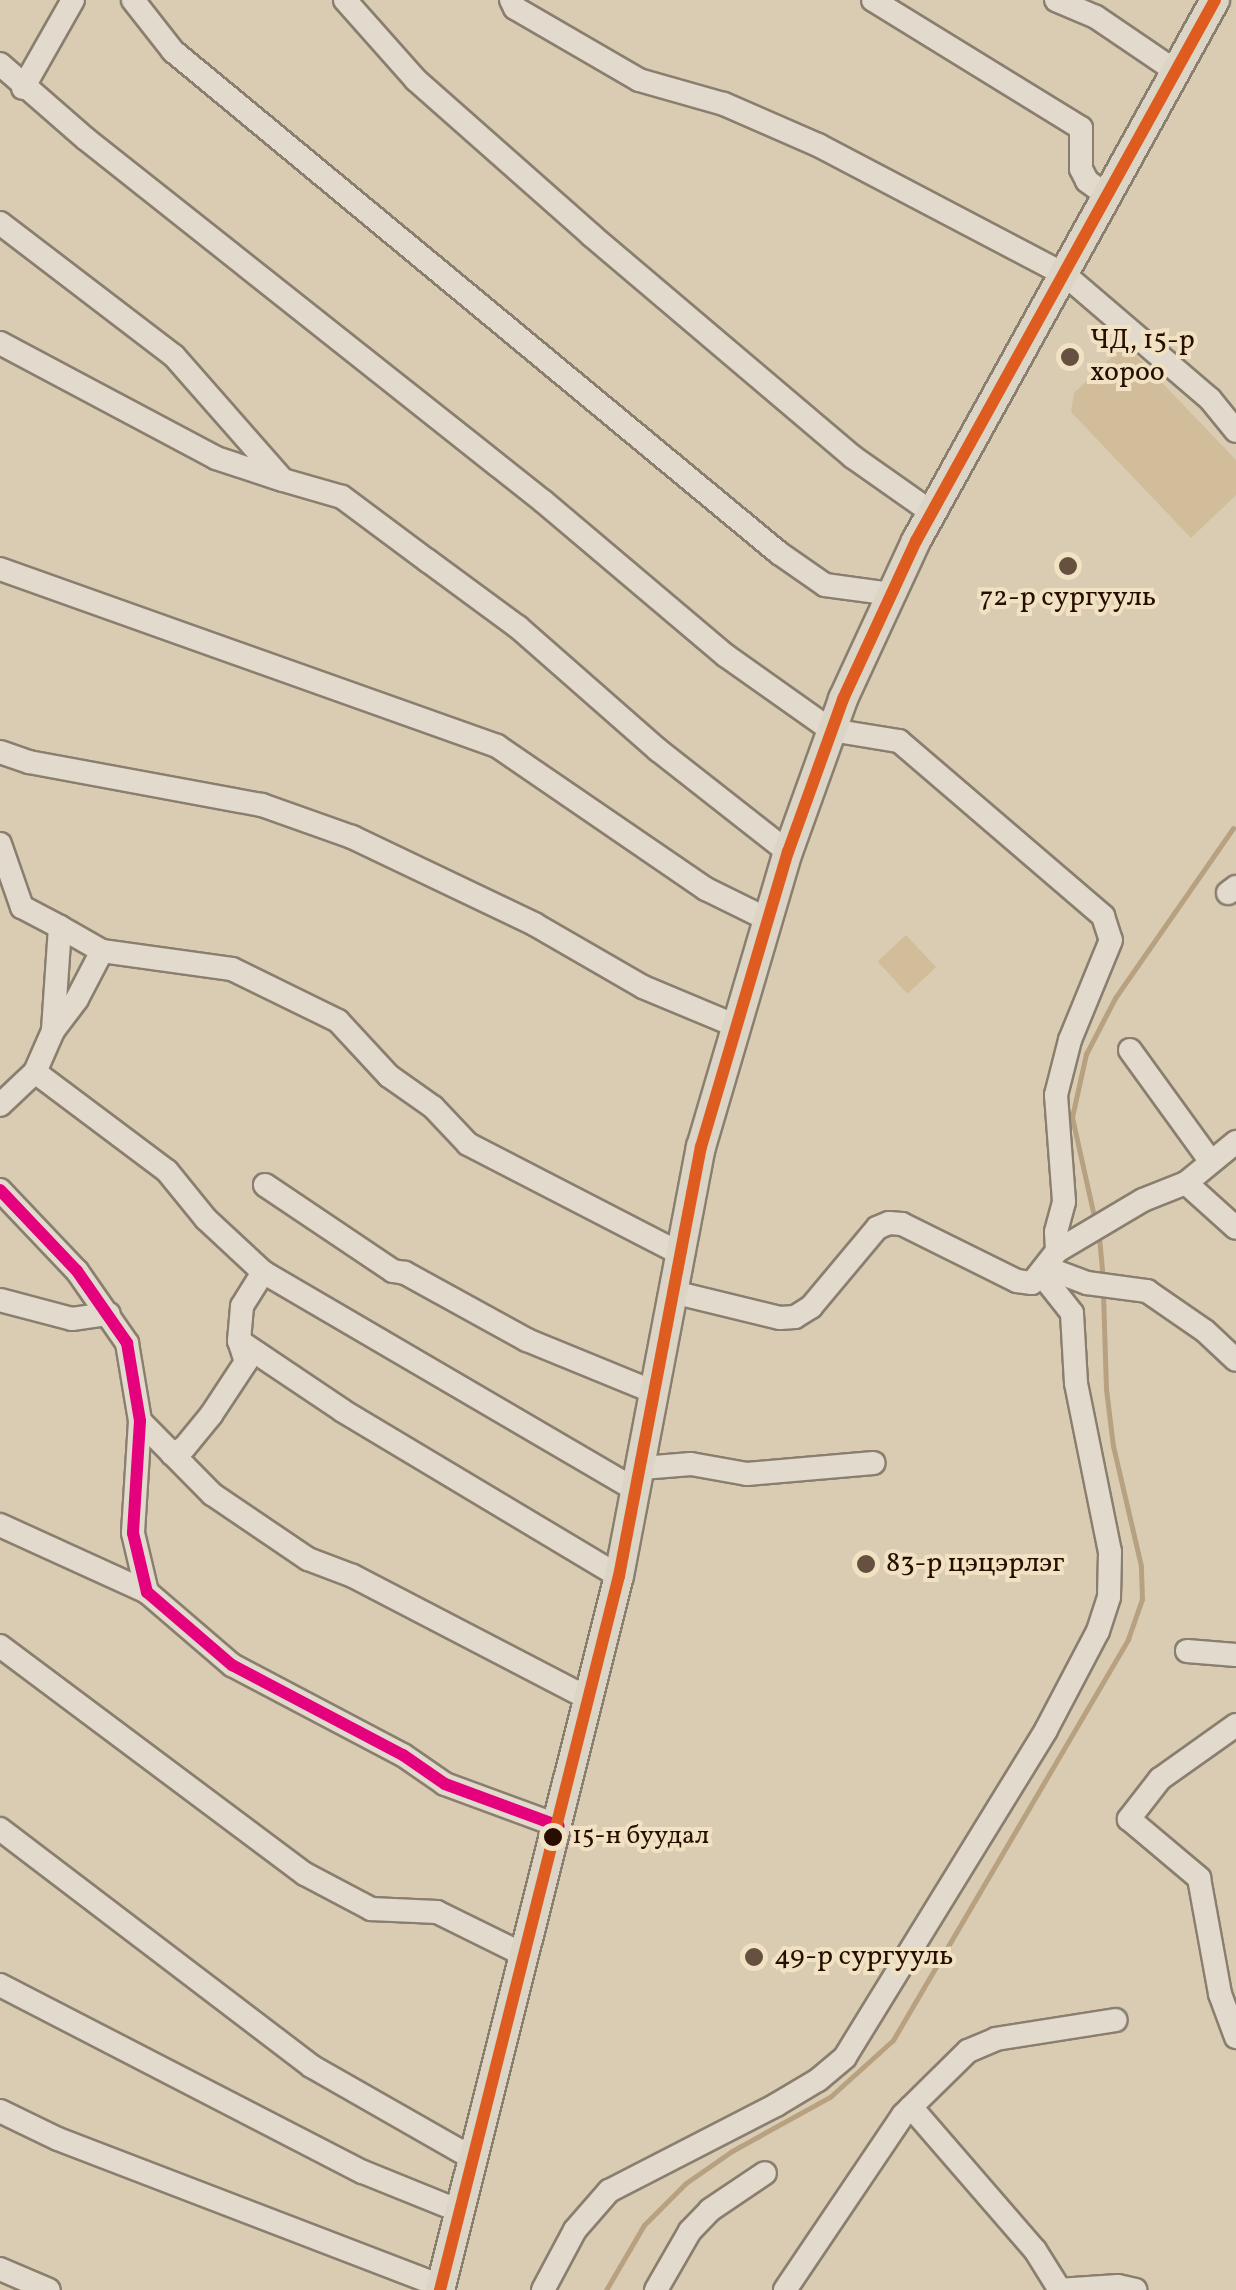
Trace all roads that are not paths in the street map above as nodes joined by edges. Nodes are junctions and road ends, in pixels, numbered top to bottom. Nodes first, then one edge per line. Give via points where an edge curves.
1 (73, 0) edge
2 (133, 0) edge
3 (345, 0) edge
4 (873, 0) edge
5 (1056, 0) edge
6 (1215, 0) edge
7 (510, 3) edge
8 (0, 64) edge
9 (1174, 70) junction
10 (23, 88) junction
11 (1106, 195) junction
12 (0, 223) edge
13 (1064, 274) junction
14 (0, 343) edge
15 (1236, 430) edge
16 (283, 480) junction
17 (932, 512) junction
18 (0, 569) edge
19 (892, 594) junction
20 (831, 730) junction
21 (0, 752) edge
22 (0, 844) edge
23 (788, 852) junction
24 (768, 919) junction
25 (60, 927) junction
26 (102, 951) junction
27 (734, 1024) junction
28 (53, 1030) junction
29 (1130, 1050) dead end
30 (35, 1072) junction
31 (0, 1104) edge
32 (1236, 1142) edge
33 (1211, 1162) junction
34 (1186, 1183) junction
35 (264, 1185) dead end
36 (0, 1190) edge
37 (1236, 1228) edge
38 (679, 1253) junction
39 (1049, 1265) junction
40 (263, 1272) junction
41 (673, 1292) junction
42 (0, 1300) edge
43 (109, 1314) junction
44 (239, 1341) junction
45 (1236, 1360) edge
46 (654, 1392) junction
47 (140, 1421) junction
48 (172, 1454) junction
49 (874, 1463) dead end
50 (640, 1480) junction
51 (0, 1525) edge
52 (619, 1576) junction
53 (147, 1592) junction
54 (0, 1646) edge
55 (1187, 1651) dead end
56 (1236, 1655) edge
57 (591, 1700) junction
58 (1236, 1725) edge
59 (559, 1826) junction
60 (0, 1829) edge
61 (524, 1956) junction
62 (0, 1985) edge
63 (1116, 2020) dead end
64 (1236, 2038) edge
65 (912, 2107) junction
66 (0, 2111) edge
67 (474, 2159) junction
68 (766, 2172) dead end
69 (457, 2210) junction
70 (0, 2269) edge
71 (441, 2288) edge
72 (48, 2290) edge
73 (543, 2290) edge
74 (656, 2290) edge
75 (785, 2290) edge
76 (1059, 2290) edge
77 (1136, 2290) edge

1 - 10 street
2 - 19 street via 173,52 779,553 825,586
3 - 17 street via 416,80 604,247 853,457
4 - 11 street via 1082,128 1081,169
5 - 9 street via 1096,17
6 - 9 main road
7 - 13 street via 639,80 724,104 818,145
8 - 10 street
9 - 11 main road
10 - 20 street via 544,502 725,655
11 - 13 main road
12 - 16 street via 174,356
13 - 15 street
13 - 17 main road
14 - 16 street via 216,458
16 - 23 street via 342,497 428,560
17 - 19 main road
18 - 24 street via 497,746 706,889
19 - 20 main road
20 - 23 main road
20 - 39 street via 899,741 1110,926 1112,940 1070,1040 1056,1096 1064,1202
21 - 27 street via 262,805 352,837 534,924 643,987
22 - 25 street via 22,908
23 - 24 main road
24 - 27 main road
25 - 26 street
25 - 28 street
26 - 28 street
26 - 38 street via 232,968 338,1021 468,1144
27 - 38 main road
28 - 30 street
29 - 33 street
30 - 31 street
30 - 40 street via 167,1171
32 - 33 street
33 - 34 street
34 - 37 street
34 - 39 street via 1143,1200
35 - 46 street via 393,1271 528,1340
36 - 43 street
38 - 41 main road
39 - 41 street via 1024,1284 890,1222 795,1317
39 - 45 street via 1087,1283 1146,1291
39 - 73 street via 1072,1313 1076,1383 1110,1552 1109,1597 1098,1631 1046,1730 845,2057 788,2098 609,2191 575,2230
40 - 44 street via 242,1306
40 - 50 street
41 - 46 main road
42 - 43 street via 72,1319
43 - 47 street via 126,1343
44 - 48 street via 246,1362 232,1386 184,1448
44 - 52 street
46 - 50 main road
47 - 48 street
47 - 53 street via 132,1533
48 - 57 street via 212,1494 308,1559
49 - 50 street via 747,1474 691,1464
50 - 52 main road
51 - 53 street
52 - 57 main road
53 - 59 street via 232,1665 403,1754 445,1784
54 - 61 street via 305,1874 371,1908 436,1912
55 - 56 street
57 - 59 main road
58 - 64 street via 1160,1779 1128,1819 1199,1878 1220,1994
59 - 61 main road
60 - 67 street via 311,2066
61 - 67 main road
62 - 69 street via 363,2172
63 - 65 street via 996,2039 968,2051
65 - 75 street
65 - 76 street via 1035,2250
66 - 71 street
67 - 69 main road
68 - 74 street via 690,2231
69 - 71 main road
70 - 72 street
76 - 77 street

